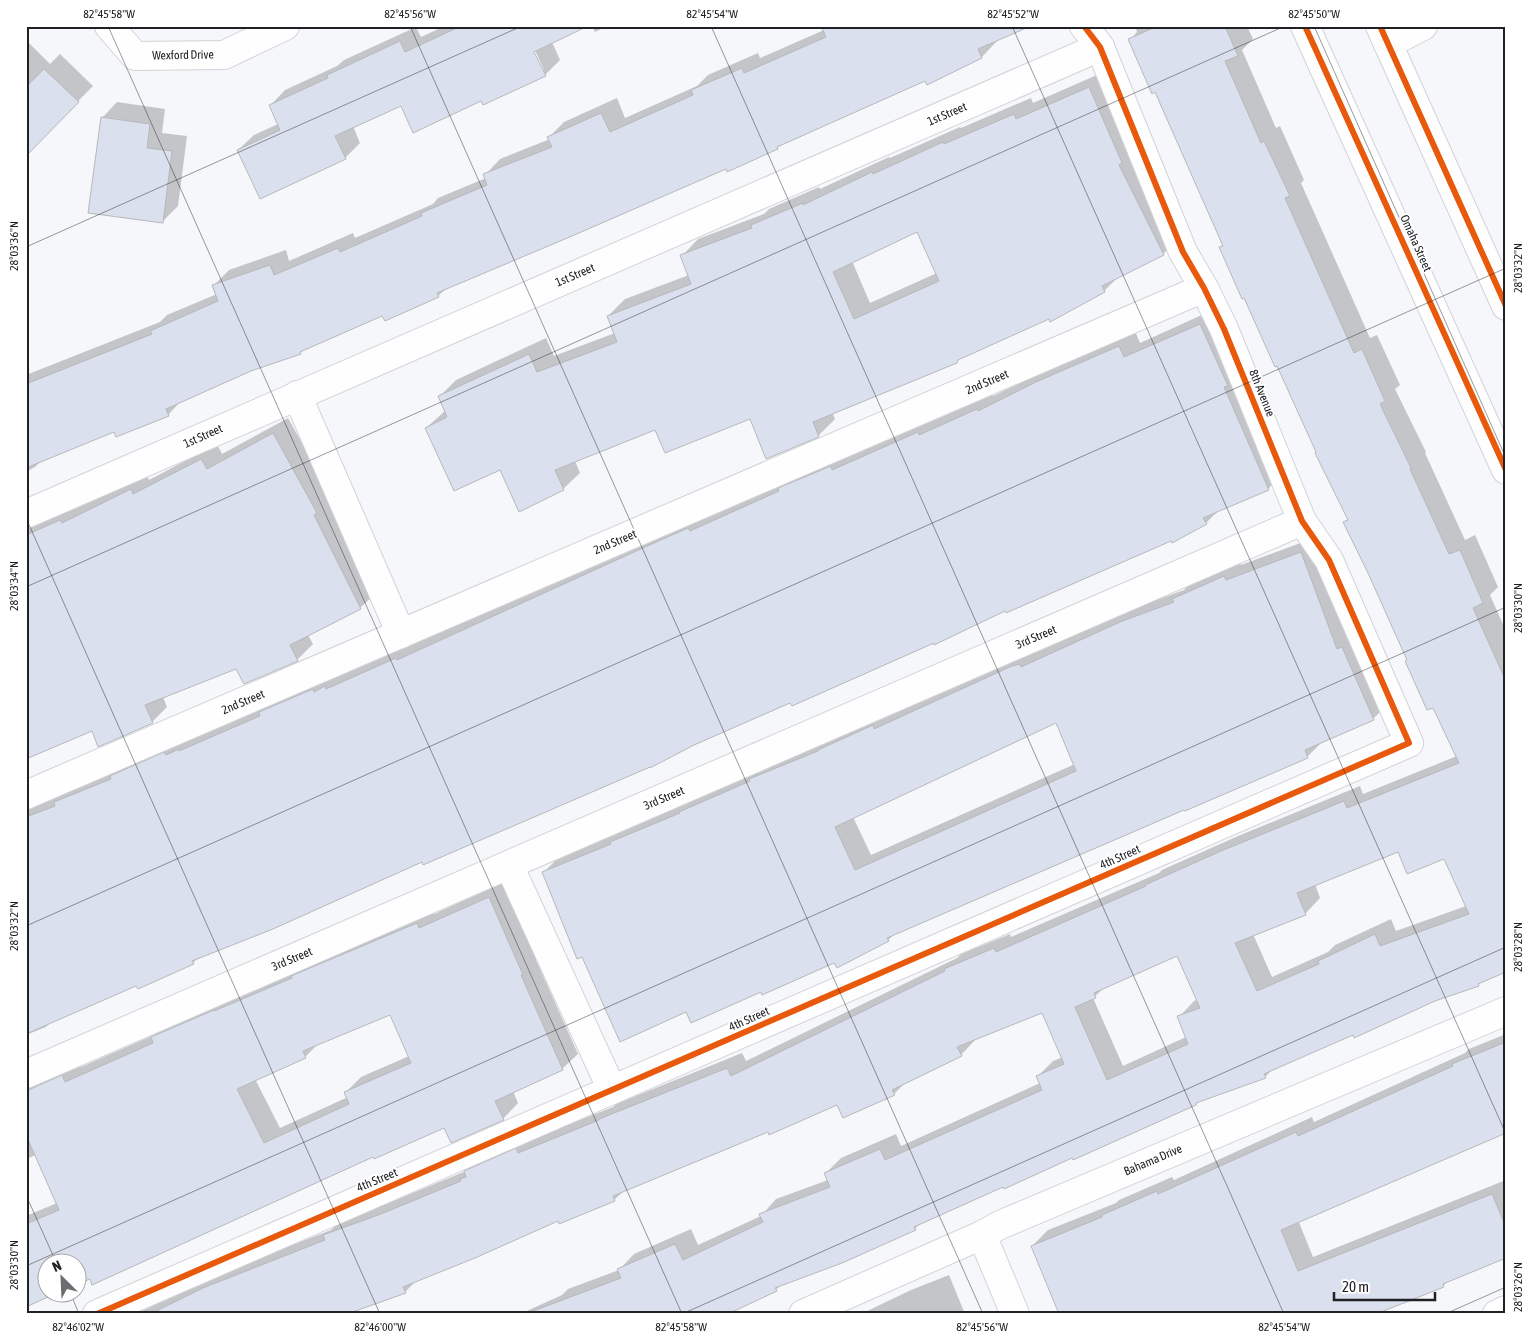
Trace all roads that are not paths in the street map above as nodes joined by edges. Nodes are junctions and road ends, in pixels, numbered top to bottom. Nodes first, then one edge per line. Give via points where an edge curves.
1 (109, 26) edge
2 (285, 26) edge
3 (1305, 26) edge
4 (1423, 26) edge
5 (1384, 35) edge
6 (1092, 37) edge
7 (1204, 288) junction
8 (1506, 306) edge
9 (297, 396) junction
10 (1506, 470) edge
11 (26, 514) edge
12 (1302, 521) junction
13 (401, 634) junction
14 (1409, 743) joint
15 (26, 795) edge
16 (509, 864) junction
17 (1506, 1011) edge
18 (26, 1074) edge
19 (612, 1090) junction
20 (982, 1235) junction
21 (1506, 1310) edge
22 (97, 1314) edge
23 (803, 1314) edge
24 (1015, 1314) edge
25 (1497, 1314) edge

1 - 2 street, Wexford Drive via 135,56 224,54
3 - 10 street, Omaha Street
4 - 5 street
5 - 8 street
6 - 7 street, 8th Avenue via 1183,252
6 - 9 street, 1st Street
7 - 12 street, 8th Avenue via 1224,329
7 - 13 street, 2nd Street
9 - 11 street, 1st Street
9 - 13 street
12 - 14 street, 8th Avenue via 1328,560
12 - 16 street, 3rd Street
13 - 15 street, 2nd Street
14 - 19 street, 4th Street
16 - 18 street, 3rd Street
16 - 19 street
17 - 20 street, Bahama Drive
19 - 22 street, 4th Street
20 - 23 street, Bahama Drive
20 - 24 street
21 - 25 street

